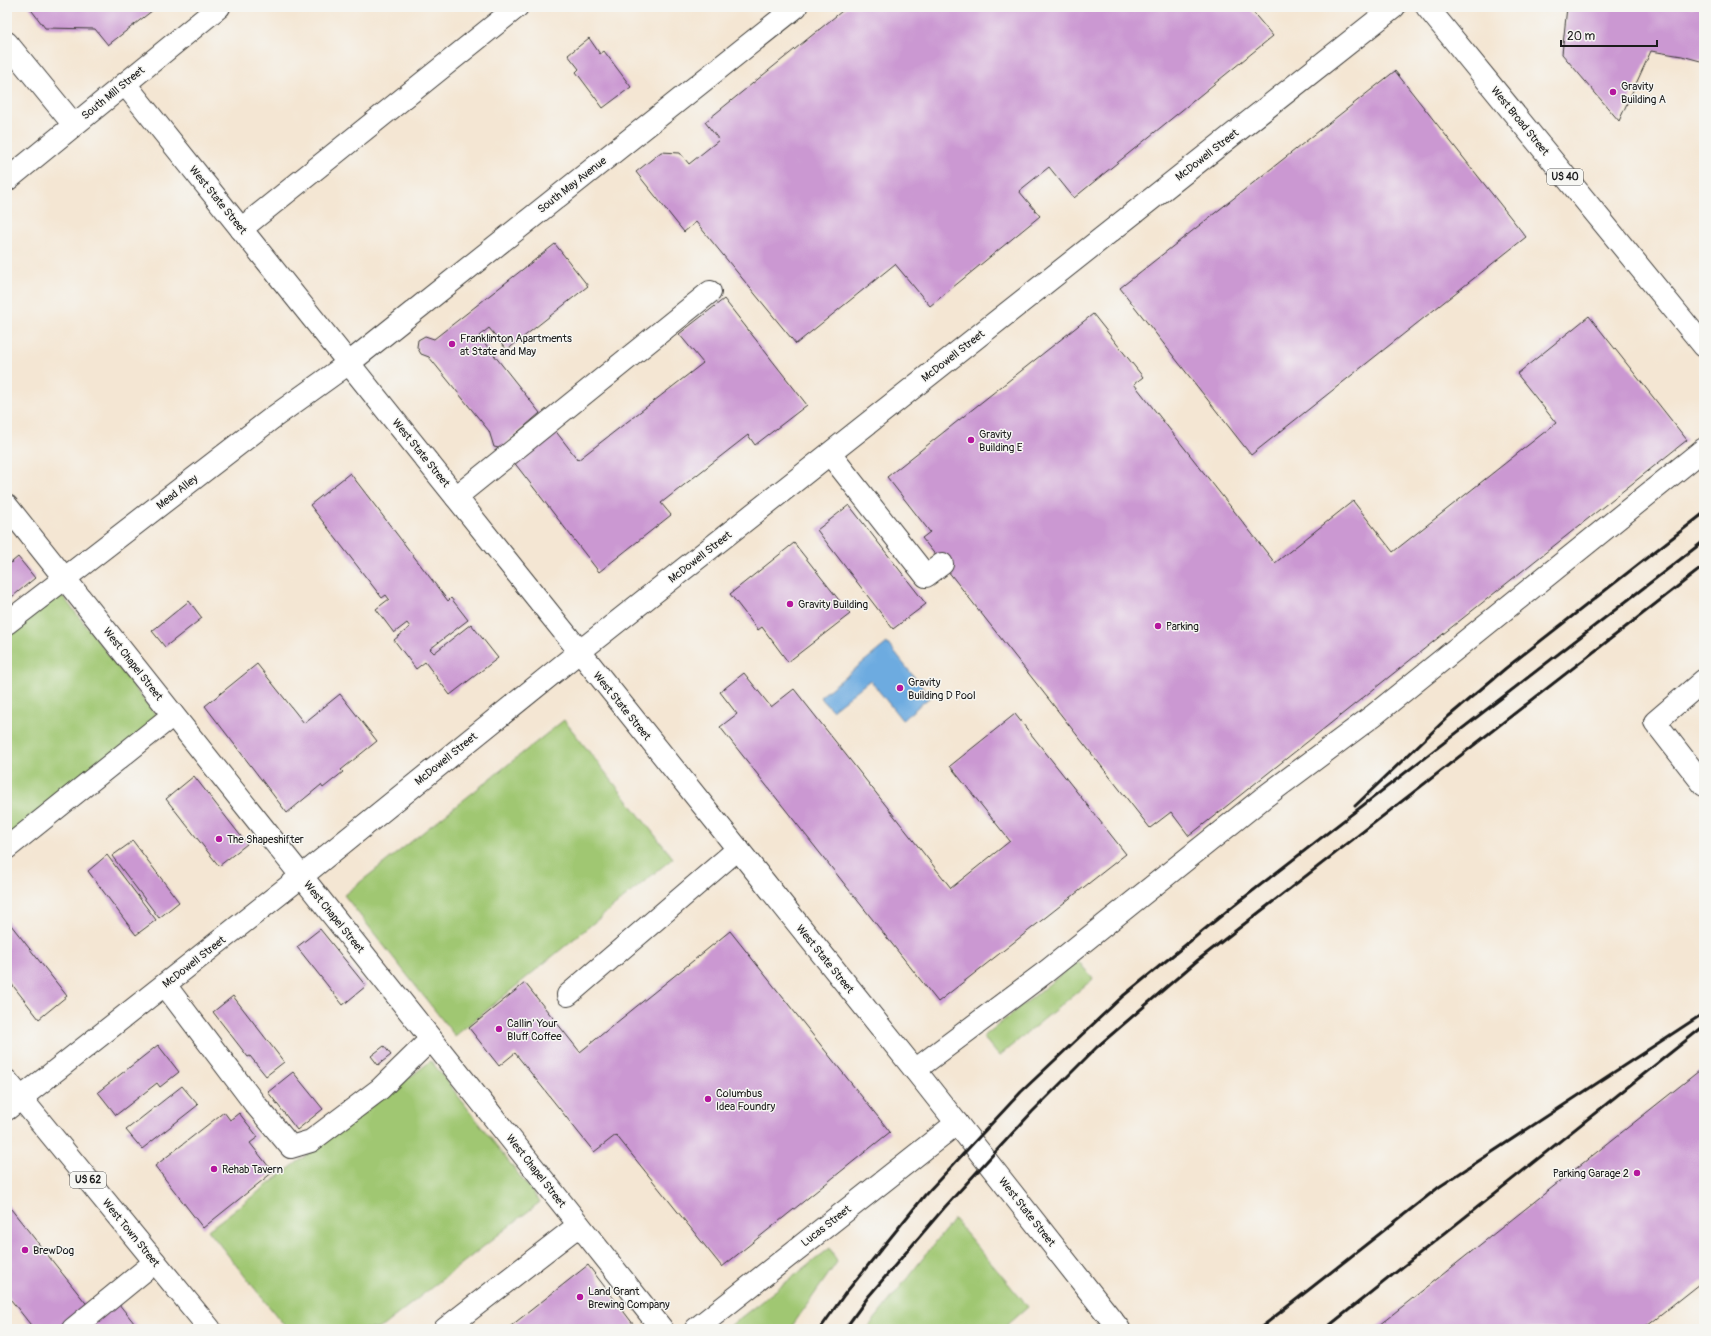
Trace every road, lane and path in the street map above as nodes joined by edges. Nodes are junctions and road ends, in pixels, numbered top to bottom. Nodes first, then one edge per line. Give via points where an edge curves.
1 (220, 7) edge
2 (517, 7) edge
3 (796, 7) edge
4 (1394, 7) edge
5 (1427, 7) edge
6 (7, 43) edge
7 (125, 84) junction
8 (74, 125) junction
9 (7, 180) edge
10 (241, 229) junction
11 (710, 292) dead end
12 (1704, 346) edge
13 (349, 363) junction
14 (1704, 449) edge
15 (830, 454) junction
16 (456, 497) junction
17 (7, 506) edge
18 (942, 564) dead end
19 (66, 578) junction
20 (7, 623) edge
21 (579, 652) junction
22 (1704, 680) edge
23 (174, 715) junction
24 (1704, 784) edge
25 (7, 848) edge
26 (738, 849) junction
27 (302, 876) junction
28 (165, 984) junction
29 (568, 995) dead end
30 (431, 1039) junction
31 (915, 1070) junction
32 (7, 1081) edge
33 (14, 1104) edge
34 (957, 1123) junction
35 (579, 1225) junction
36 (155, 1262) junction
37 (73, 1329) edge
38 (210, 1329) edge
39 (445, 1329) edge
40 (662, 1329) edge
41 (696, 1329) edge
42 (1119, 1329) edge

1 - 7 street, South Mill Street
2 - 10 street
3 - 13 street, South May Avenue
4 - 15 street, McDowell Street
5 - 12 street, West Broad Street / US 40
6 - 8 street
7 - 8 street, South Mill Street
7 - 10 street, West State Street
8 - 9 street, South Mill Street
10 - 13 street, West State Street
11 - 16 street
13 - 16 street, West State Street
13 - 19 street, Mead Alley via 271,419
14 - 31 street via 1374,715 1263,798 1047,971
15 - 18 street via 926,576
15 - 21 street, McDowell Street
16 - 21 street, West State Street
17 - 19 street, West Chapel Street
19 - 20 street, Mead Alley
19 - 23 street, West Chapel Street
21 - 26 street, West State Street
21 - 27 street, McDowell Street
22 - 24 street via 1655,722
23 - 25 street
23 - 27 street, West Chapel Street
26 - 29 street
26 - 31 street, West State Street
27 - 28 street, McDowell Street
27 - 30 street, West Chapel Street
28 - 30 street via 291,1148 311,1141 380,1089
28 - 33 street, McDowell Street
30 - 35 street, West Chapel Street
31 - 34 street, West State Street
32 - 33 street, West Town Street / US 62
33 - 36 street, West Town Street / US 62
34 - 41 street, Lucas Street
34 - 42 street, West State Street
35 - 39 street
35 - 40 street, West Chapel Street
36 - 37 street
36 - 38 street, West Town Street / US 62

